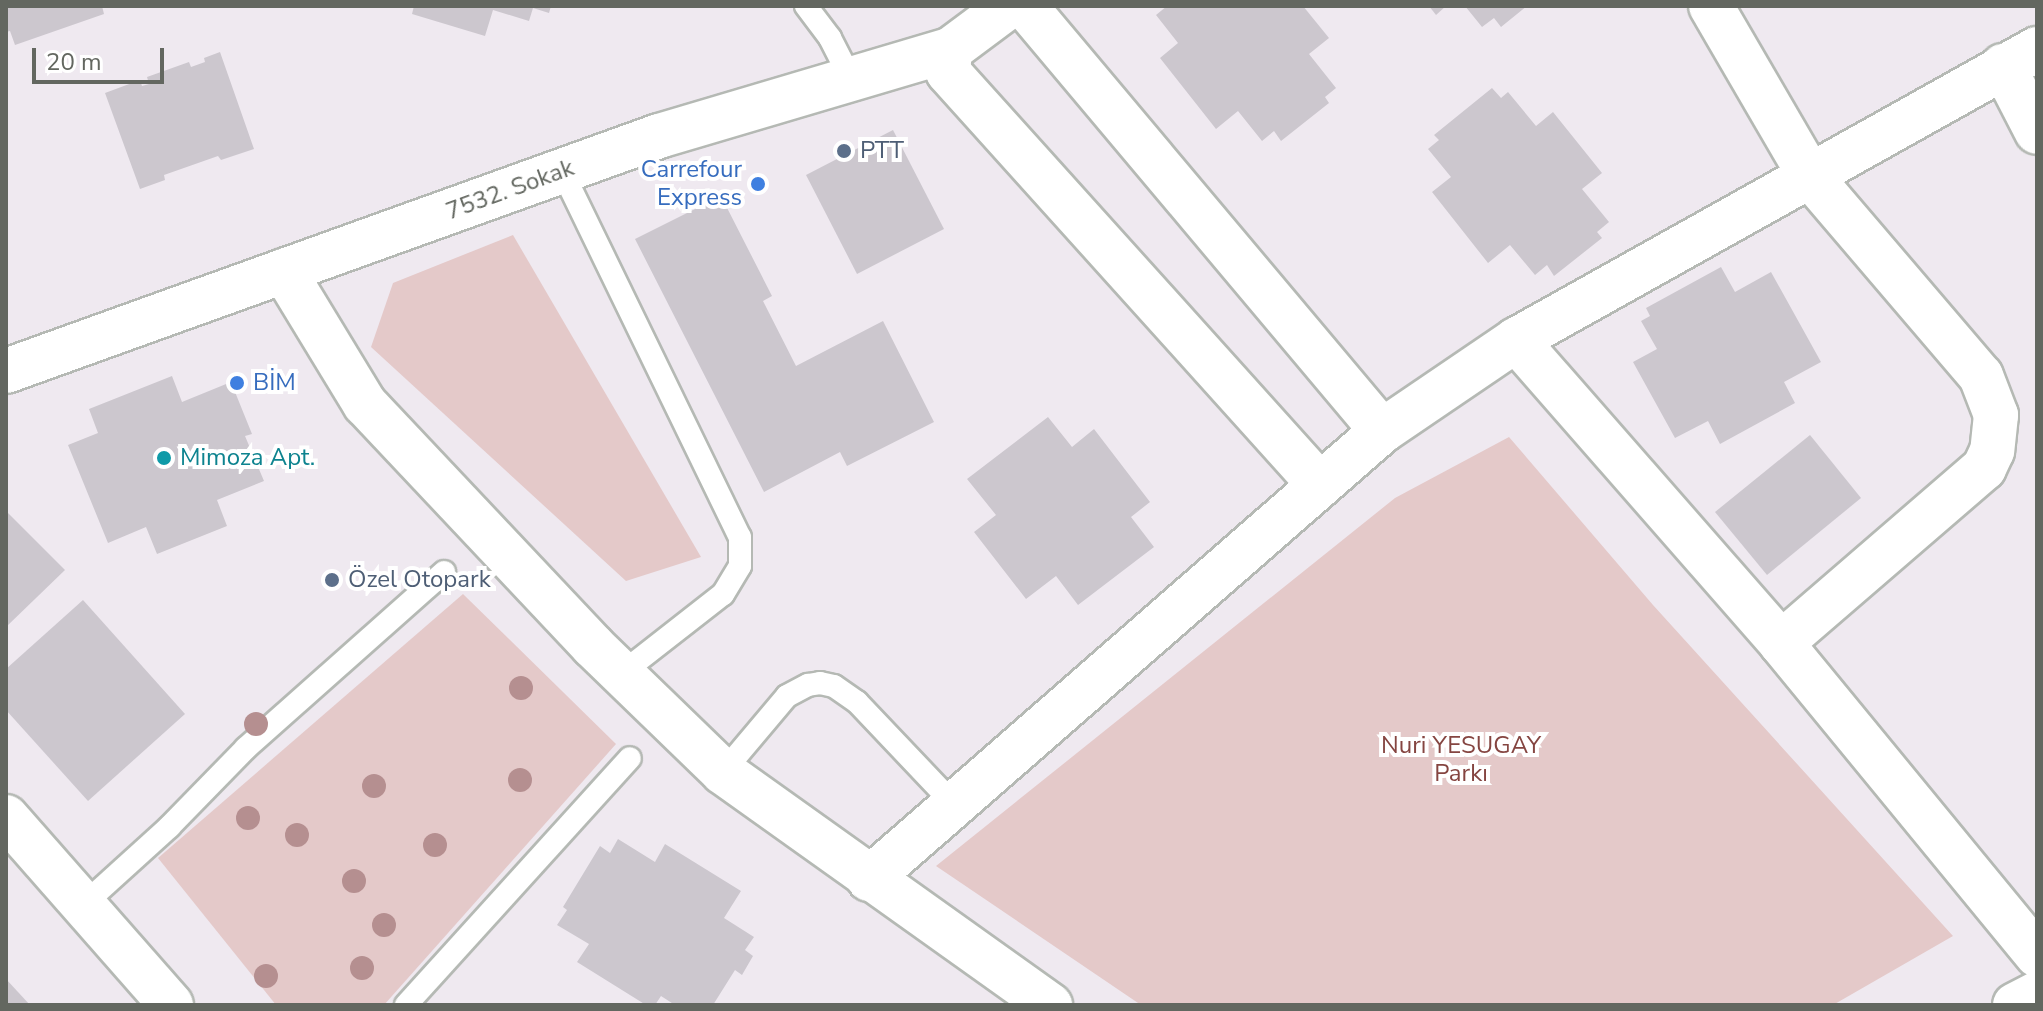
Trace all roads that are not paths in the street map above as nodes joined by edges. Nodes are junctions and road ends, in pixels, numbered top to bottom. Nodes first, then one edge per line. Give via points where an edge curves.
1 (806, 6) edge
2 (1009, 6) edge
3 (1025, 6) edge
4 (1711, 6) edge
5 (950, 50) junction
6 (2020, 57) edge
7 (851, 79) junction
8 (2037, 132) edge
9 (562, 171) junction
10 (1810, 176) junction
11 (284, 271) junction
12 (1516, 340) junction
13 (6, 371) edge
14 (1382, 431) junction
15 (1320, 485) junction
16 (444, 572) dead end
17 (1781, 643) junction
18 (622, 673) junction
19 (630, 758) dead end
20 (723, 772) junction
21 (953, 803) junction
22 (6, 817) edge
23 (869, 879) junction
24 (82, 906) junction
25 (2037, 955) edge
26 (2037, 994) edge
27 (171, 1005) edge
28 (406, 1005) edge
29 (1050, 1005) edge
30 (2015, 1005) edge

1 - 7 lane
2 - 5 street, 7532. Sokak
3 - 14 street
4 - 10 street
5 - 7 street, 7532. Sokak
5 - 15 street via 948,72
6 - 8 street
6 - 10 street
7 - 9 street, 7532. Sokak
9 - 11 street, 7532. Sokak
9 - 18 lane via 740,537 740,566 723,594
10 - 12 street
10 - 17 street via 1981,376 1991,395 1996,433 1984,468
11 - 13 street, 7532. Sokak
11 - 18 street via 365,404
12 - 14 street
12 - 17 street
14 - 15 street
15 - 21 street
16 - 24 lane via 246,748
17 - 25 street
18 - 20 street
19 - 28 lane
20 - 21 lane via 787,696 820,683 847,692
20 - 23 street
21 - 23 street
22 - 24 street
23 - 29 street
24 - 27 street
26 - 30 street

